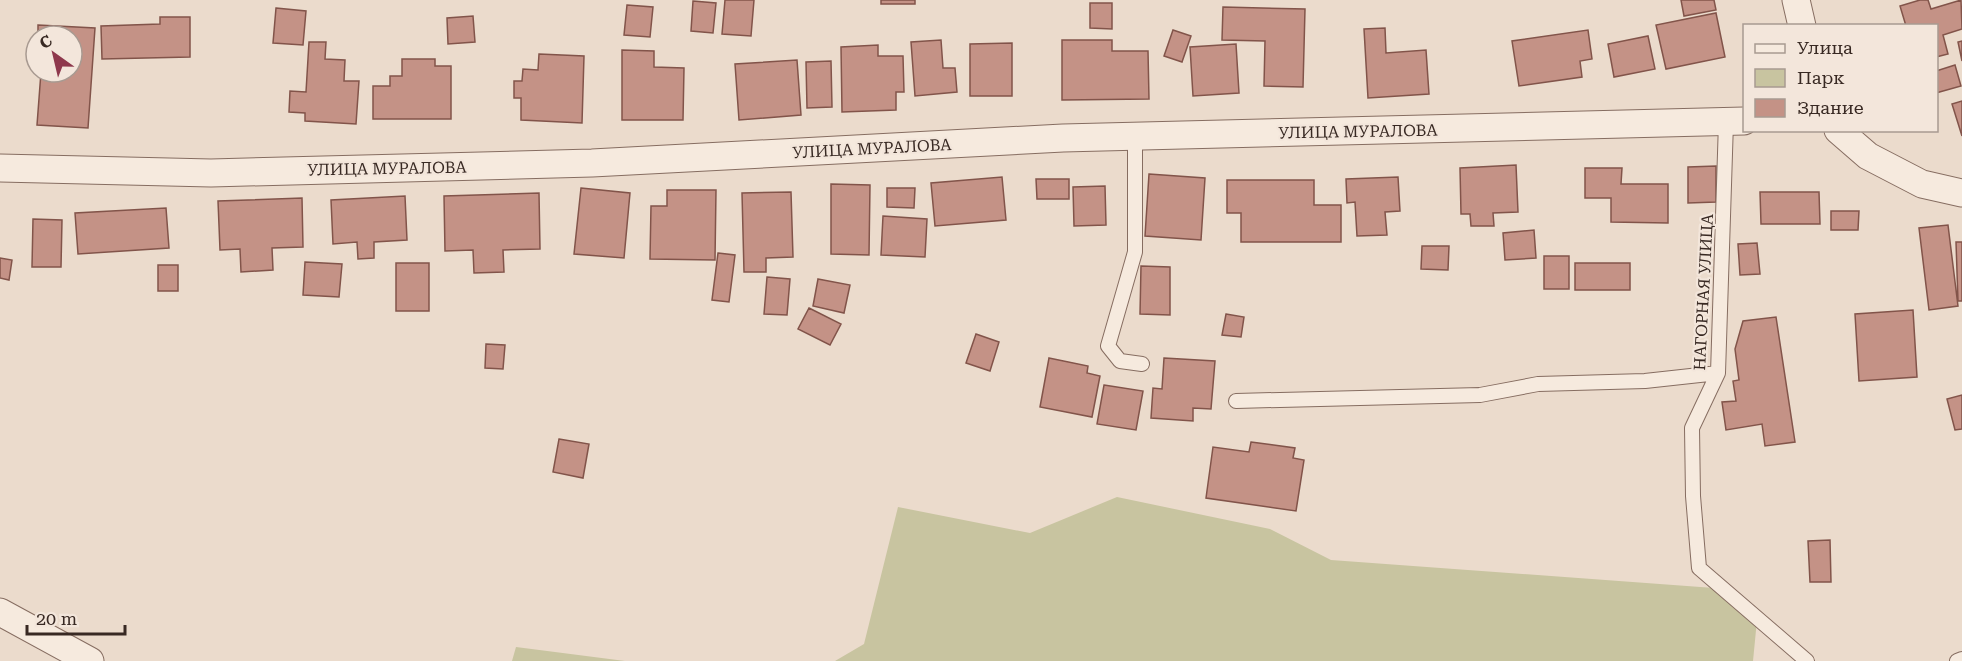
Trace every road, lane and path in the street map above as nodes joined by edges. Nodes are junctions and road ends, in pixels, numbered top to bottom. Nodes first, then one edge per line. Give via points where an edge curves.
1 (1796, 0) edge
2 (1802, 24) edge
3 (1735, 121) edge
4 (1840, 132) edge
5 (1135, 136) junction
6 (0, 168) edge
7 (1962, 194) edge
8 (1142, 364) dead end
9 (1718, 372) junction
10 (1236, 401) dead end
11 (0, 612) edge
12 (1962, 659) edge
13 (90, 661) edge
14 (1807, 661) edge
15 (1957, 661) edge

1 - 2 street
3 - 5 street, УЛИЦА МУРАЛОВА
3 - 9 lane, НАГОРНАЯ УЛИЦА
4 - 7 street via 1868,156 1922,184
5 - 6 street, УЛИЦА МУРАЛОВА via 592,163 211,172
5 - 8 lane via 1135,252 1108,346 1120,361
9 - 10 lane via 1645,381 1538,384 1480,395
9 - 14 lane, НАГОРНАЯ УЛИЦА via 1692,428 1699,568
11 - 13 street
12 - 15 lane

